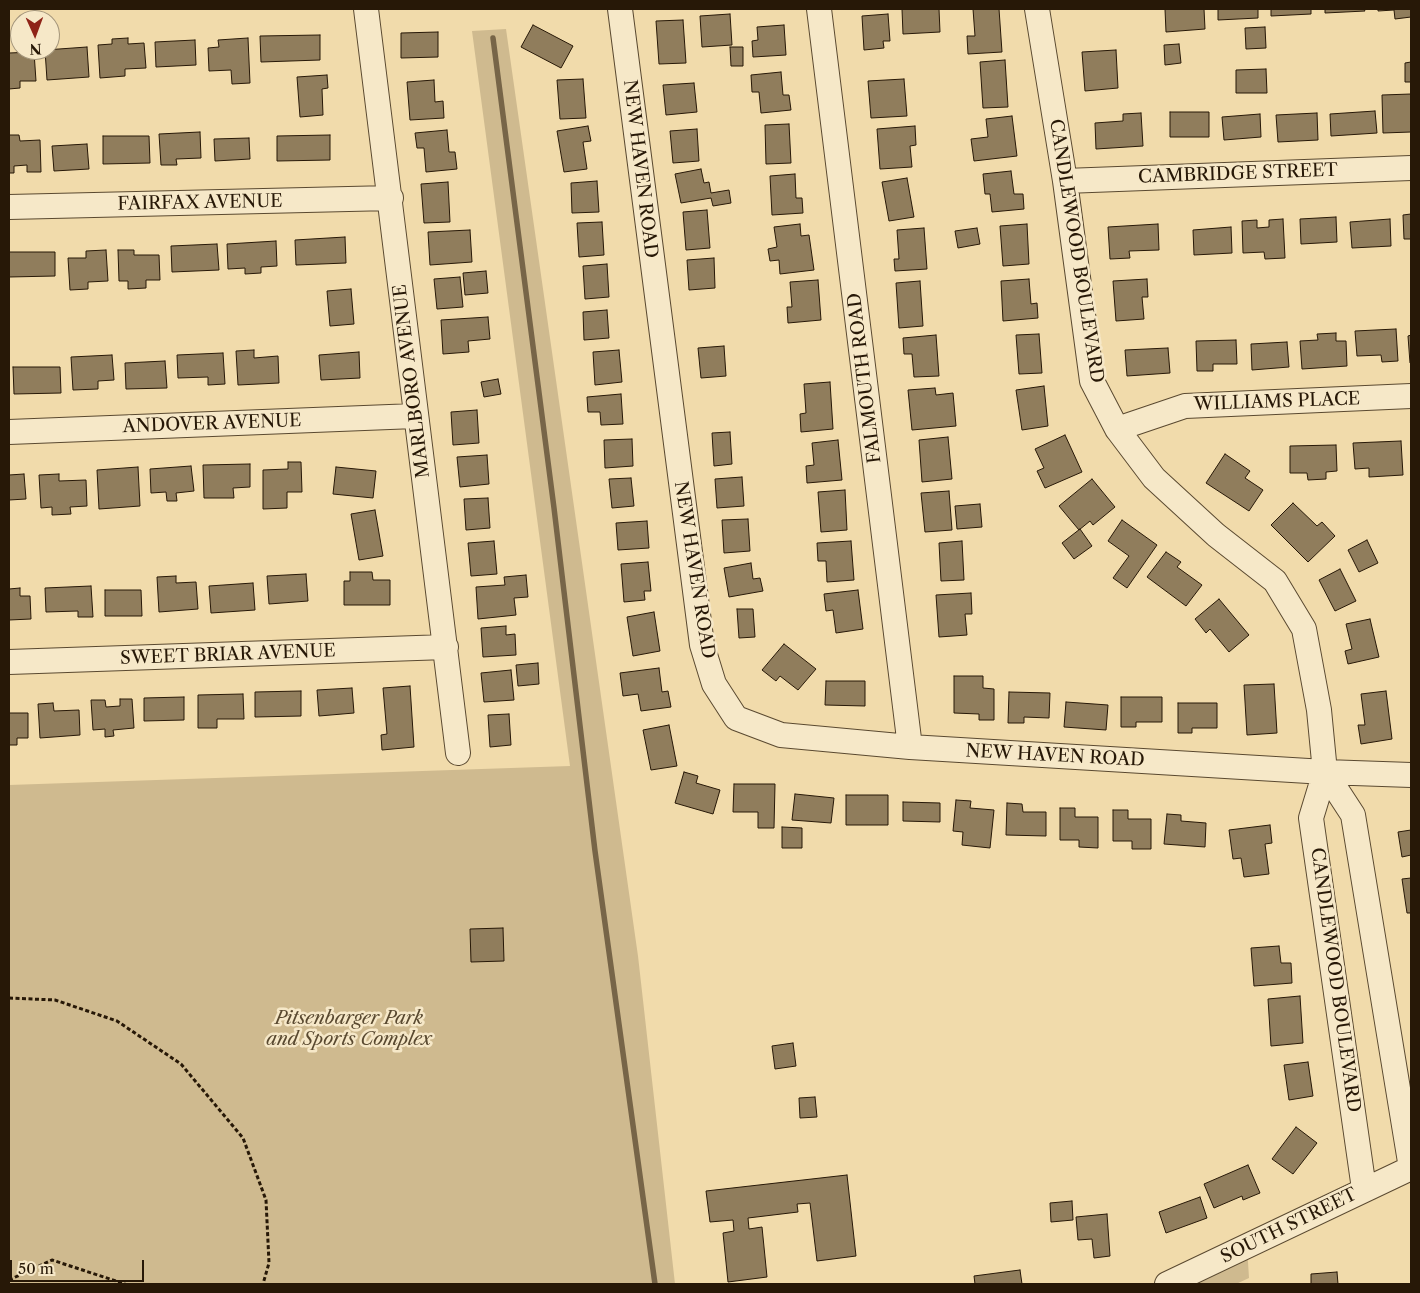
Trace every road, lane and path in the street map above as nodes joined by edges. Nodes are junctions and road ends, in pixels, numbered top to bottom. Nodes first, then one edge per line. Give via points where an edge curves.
1 (366, 9) edge
2 (620, 9) edge
3 (820, 9) edge
4 (1038, 9) edge
5 (1411, 168) edge
6 (1065, 181) junction
7 (391, 198) junction
8 (9, 207) edge
9 (1411, 396) edge
10 (415, 416) junction
11 (1117, 429) junction
12 (9, 432) edge
13 (446, 647) junction
14 (9, 662) edge
15 (910, 747) junction
16 (458, 753) dead end
17 (1325, 772) junction
18 (1411, 775) edge
19 (9, 998) edge
20 (1411, 1168) edge
21 (1364, 1189) junction
22 (9, 1280) edge
23 (125, 1284) edge
24 (263, 1284) edge
25 (1167, 1284) edge

1 - 7 street, MARLBORO AVENUE
2 - 15 street, NEW HAVEN ROAD via 702,645 714,684 736,718 781,735
3 - 15 street, FALMOUTH ROAD
4 - 6 street, CANDLEWOOD BOULEVARD
5 - 6 street, CAMBRIDGE STREET
6 - 11 street, CANDLEWOOD BOULEVARD via 1092,381
7 - 8 street, FAIRFAX AVENUE
7 - 10 street, MARLBORO AVENUE
9 - 11 street, WILLIAMS PLACE via 1185,406
10 - 12 street, ANDOVER AVENUE
10 - 13 street, MARLBORO AVENUE
11 - 17 street, CANDLEWOOD BOULEVARD via 1154,478 1216,535 1275,581 1304,629 1319,710
13 - 14 street, SWEET BRIAR AVENUE
13 - 16 street, MARLBORO AVENUE
15 - 17 street, NEW HAVEN ROAD
17 - 18 street, NEW HAVEN ROAD
17 - 20 street, CANDLEWOOD BOULEVARD via 1353,815
17 - 21 street, CANDLEWOOD BOULEVARD via 1312,818
19 - 24 path via 55,1000 117,1021 181,1064 243,1138 266,1200 269,1264
20 - 21 street, SOUTH STREET
21 - 25 street, SOUTH STREET
22 - 23 path via 52,1260

